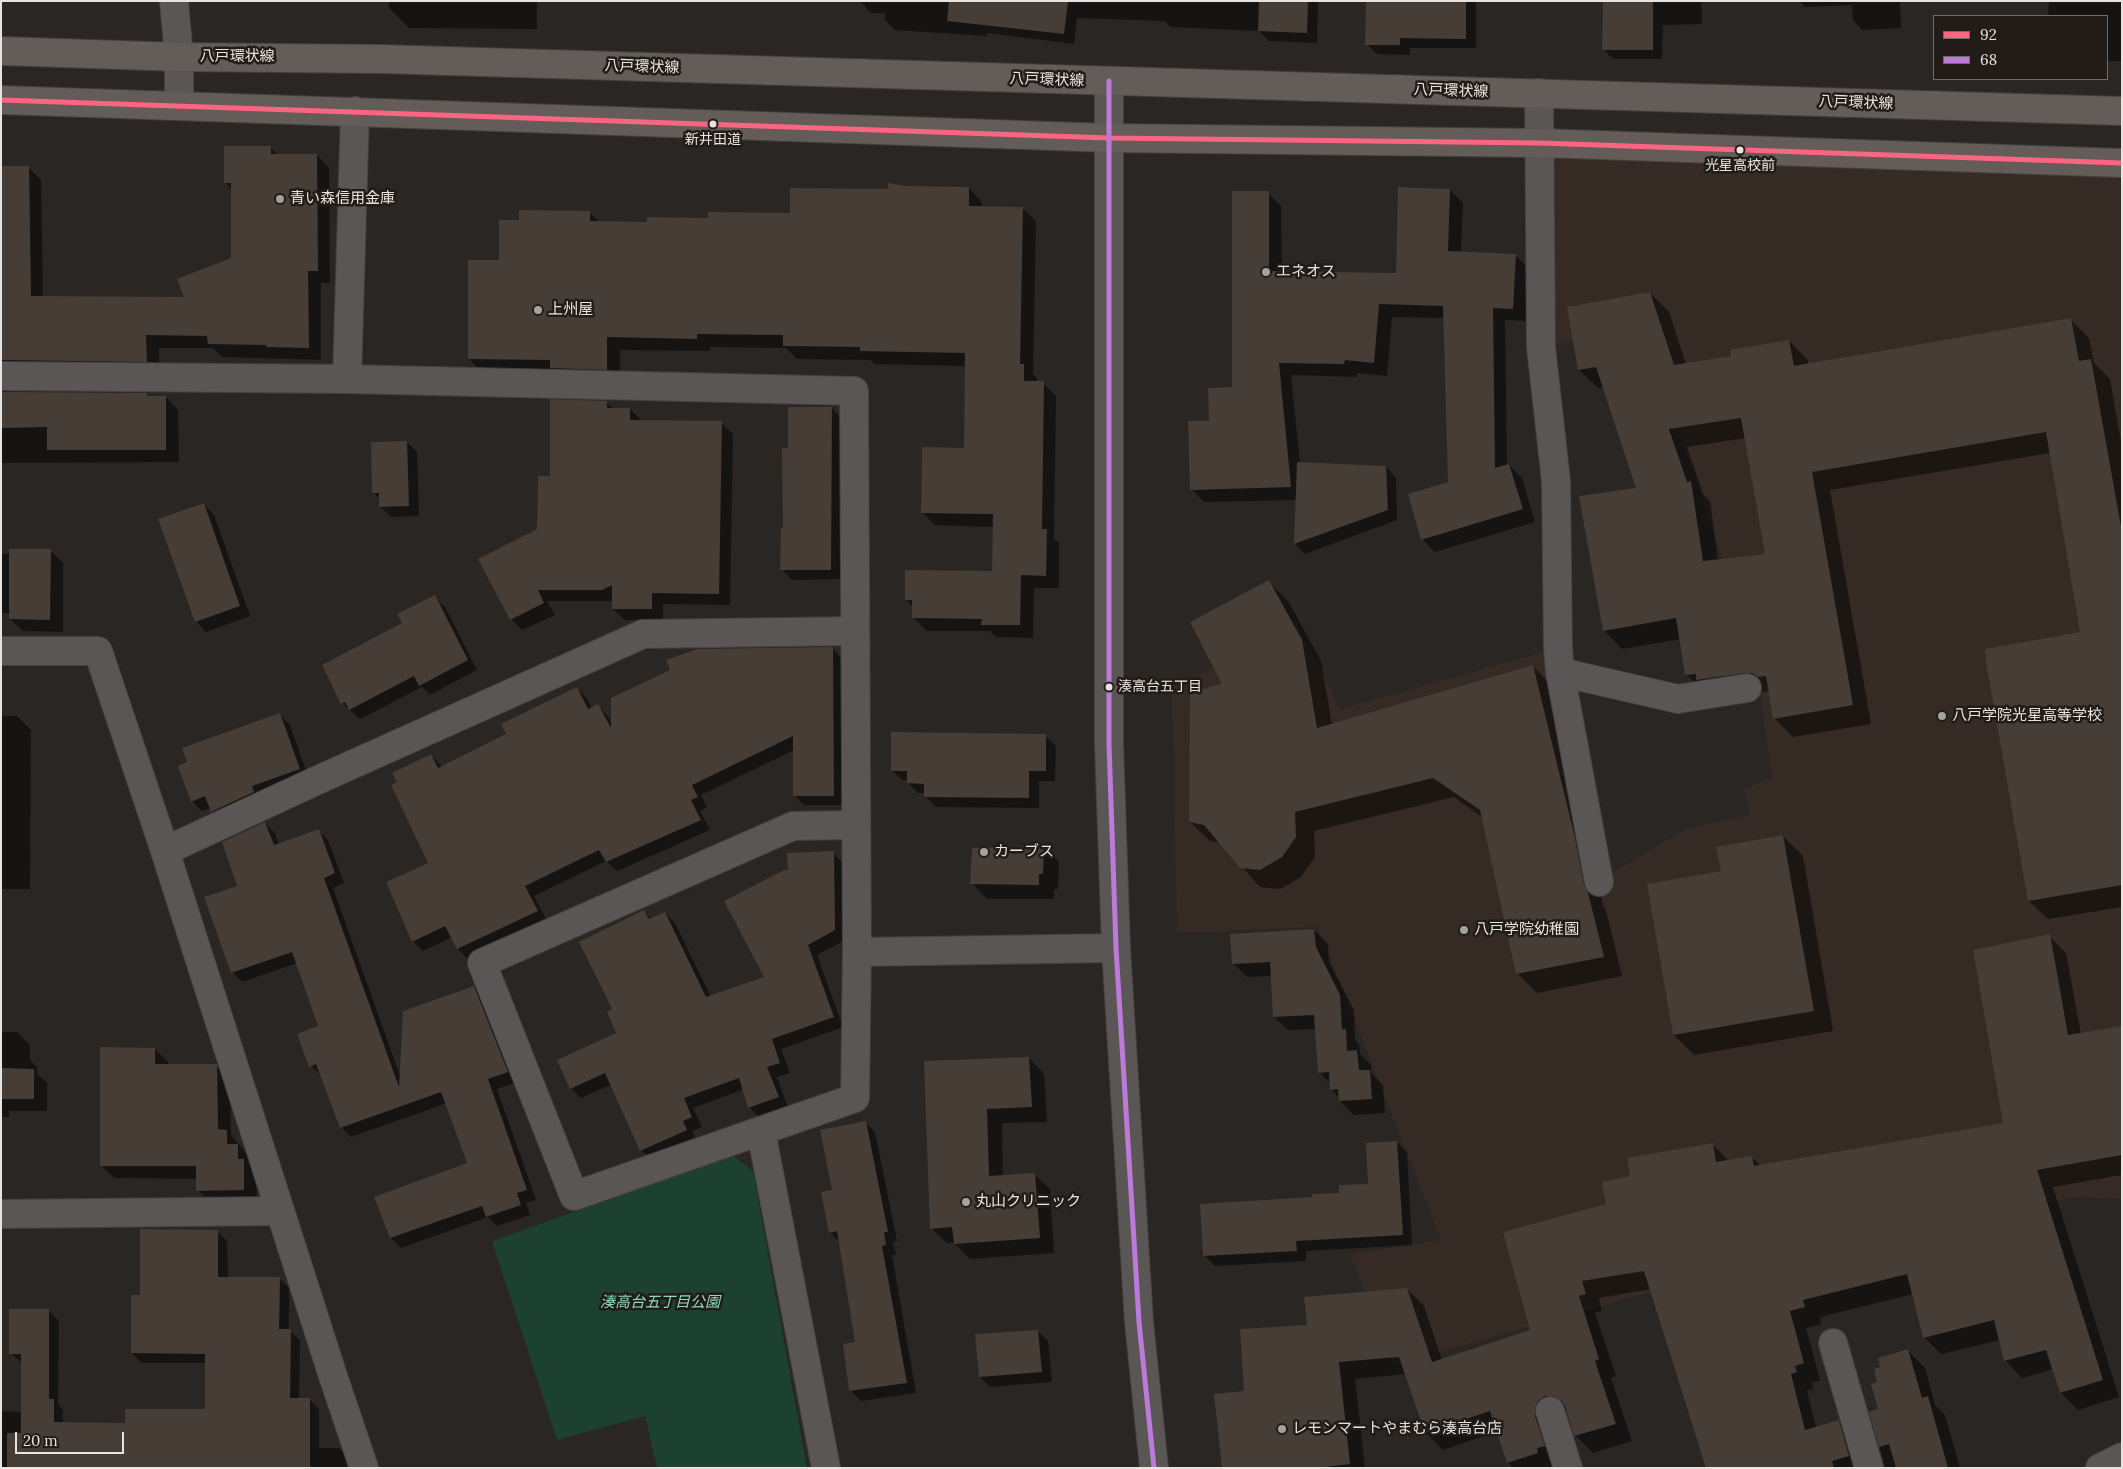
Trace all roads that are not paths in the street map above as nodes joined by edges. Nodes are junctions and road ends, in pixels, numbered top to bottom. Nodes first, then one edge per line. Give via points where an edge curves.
1 (174, 1) edge
2 (1, 50) edge
3 (179, 57) junction
4 (1109, 82) junction
5 (1539, 93) junction
6 (1, 100) edge
7 (179, 106) junction
8 (356, 111) junction
9 (2122, 111) edge
10 (1110, 138) junction
11 (1540, 143) junction
12 (2122, 163) edge
13 (1, 376) edge
14 (347, 379) junction
15 (854, 631) junction
16 (1, 651) edge
17 (1560, 672) junction
18 (1747, 688) dead end
19 (856, 824) junction
20 (166, 851) junction
21 (1599, 882) dead end
22 (1116, 948) junction
23 (857, 952) junction
24 (761, 1131) junction
25 (280, 1211) junction
26 (1, 1214) edge
27 (1833, 1343) dead end
28 (1550, 1411) dead end
29 (2122, 1458) edge
30 (364, 1468) edge
31 (826, 1468) edge
32 (1154, 1468) edge
33 (1568, 1468) edge
34 (1869, 1468) edge
35 (2100, 1468) edge

1 - 3 street
2 - 3 main road, 八戸環状線
3 - 4 main road, 八戸環状線 via 381,58
3 - 7 street
4 - 5 main road, 八戸環状線
4 - 10 street
5 - 9 main road, 八戸環状線
5 - 11 street
6 - 7 main road
7 - 8 main road
8 - 10 main road
8 - 14 street
10 - 11 main road
10 - 22 street via 1109,744
11 - 12 main road
11 - 17 street via 1540,347 1556,481
13 - 14 street
14 - 15 street via 854,391
15 - 19 street
15 - 20 street via 643,634
16 - 20 street via 98,651
17 - 18 street via 1678,699
17 - 21 street
19 - 23 street
19 - 24 street via 793,826 482,963 574,1196
20 - 25 street
22 - 23 street
22 - 32 street via 1139,1322
23 - 24 street via 855,1098
24 - 31 street
25 - 26 street
25 - 30 street
27 - 34 street
28 - 33 street
29 - 35 street

